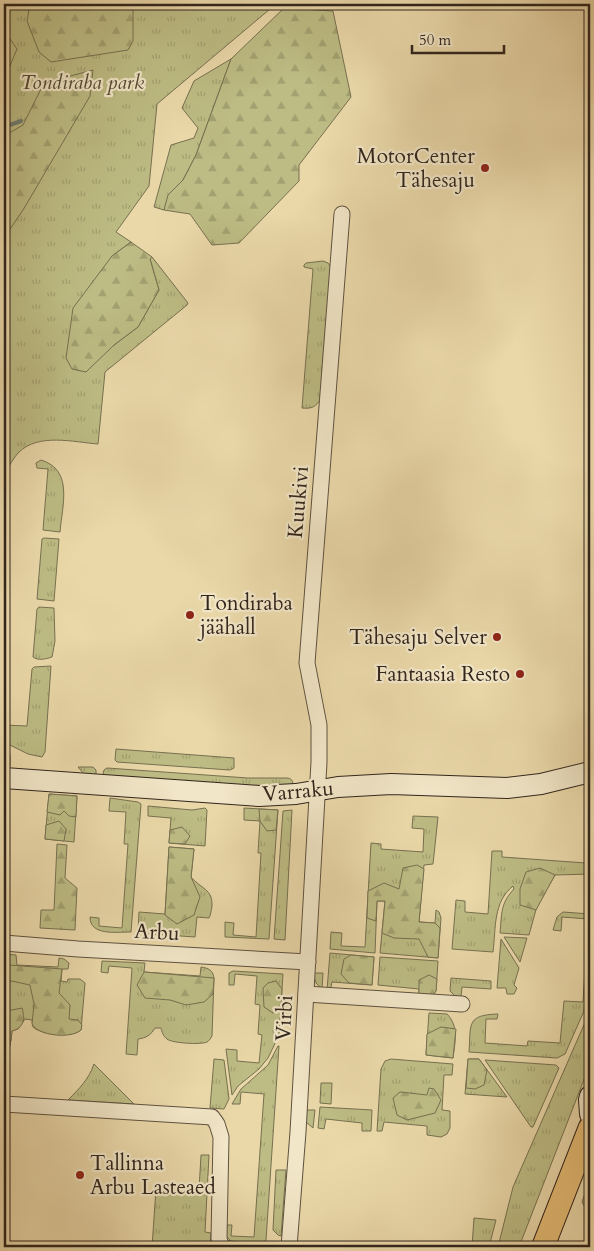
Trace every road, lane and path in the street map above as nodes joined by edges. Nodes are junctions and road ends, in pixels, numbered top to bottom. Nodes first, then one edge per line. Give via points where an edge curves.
1 (342, 214) dead end
2 (590, 772) edge
3 (4, 778) edge
4 (318, 792) junction
5 (4, 943) edge
6 (308, 962) junction
7 (306, 994) junction
8 (462, 1004) dead end
9 (590, 1096) edge
10 (4, 1104) edge
11 (590, 1114) edge
12 (590, 1127) edge
13 (224, 1247) edge
14 (289, 1247) edge
15 (543, 1247) edge

1 - 4 street, Kuukivi via 307,663 320,725
2 - 4 street, Varraku via 541,784 507,788 391,784
3 - 4 street, Varraku via 259,796
4 - 6 street, Virbi
5 - 6 street, Arbu
6 - 7 street, Virbi
7 - 8 street
7 - 14 street, Virbi
9 - 11 street
10 - 13 street via 212,1117 218,1124 220,1137 219,1238 221,1247
12 - 15 main road

